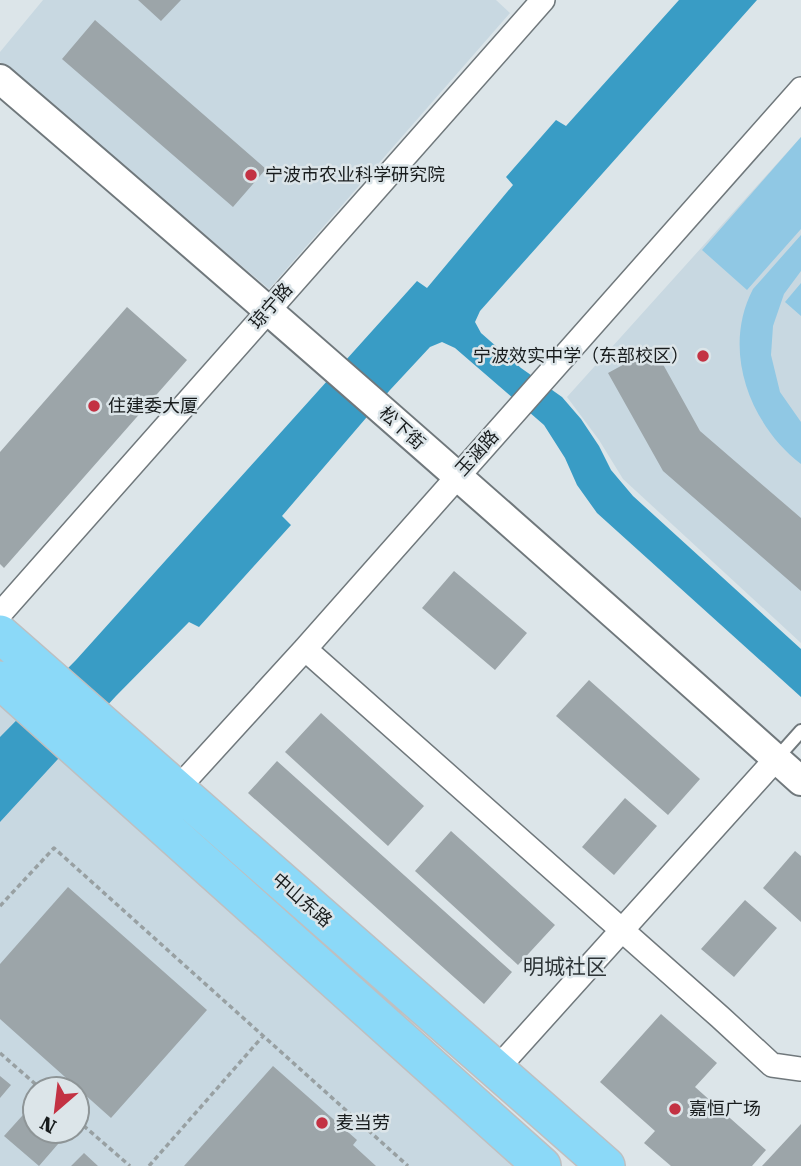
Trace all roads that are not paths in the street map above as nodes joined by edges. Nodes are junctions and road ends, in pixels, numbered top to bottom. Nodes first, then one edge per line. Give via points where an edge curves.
1 (540, 1) edge
2 (0, 79) edge
3 (801, 89) edge
4 (269, 309) junction
5 (456, 477) junction
6 (0, 614) edge
7 (0, 634) edge
8 (304, 649) junction
9 (0, 680) edge
10 (801, 731) edge
11 (776, 759) junction
12 (801, 780) edge
13 (176, 790) junction
14 (152, 818) junction
15 (622, 932) junction
16 (801, 1069) edge
17 (496, 1070) junction
18 (542, 1166) edge
19 (606, 1166) edge

1 - 4 street, 琼宁路
2 - 4 street, 松下街
3 - 5 street, 玉涵路
4 - 5 street, 松下街
4 - 6 street, 琼宁路
5 - 8 street, 玉涵路
5 - 11 street, 松下街
7 - 13 main road, 中山东路
8 - 13 street, 玉涵路
8 - 15 street
9 - 14 main road
10 - 11 lane
11 - 12 street, 松下街
11 - 15 street
13 - 14 street, 玉涵路
13 - 17 main road, 中山东路
14 - 18 main road
15 - 16 street via 772,1065
15 - 17 street
17 - 19 main road, 中山东路

